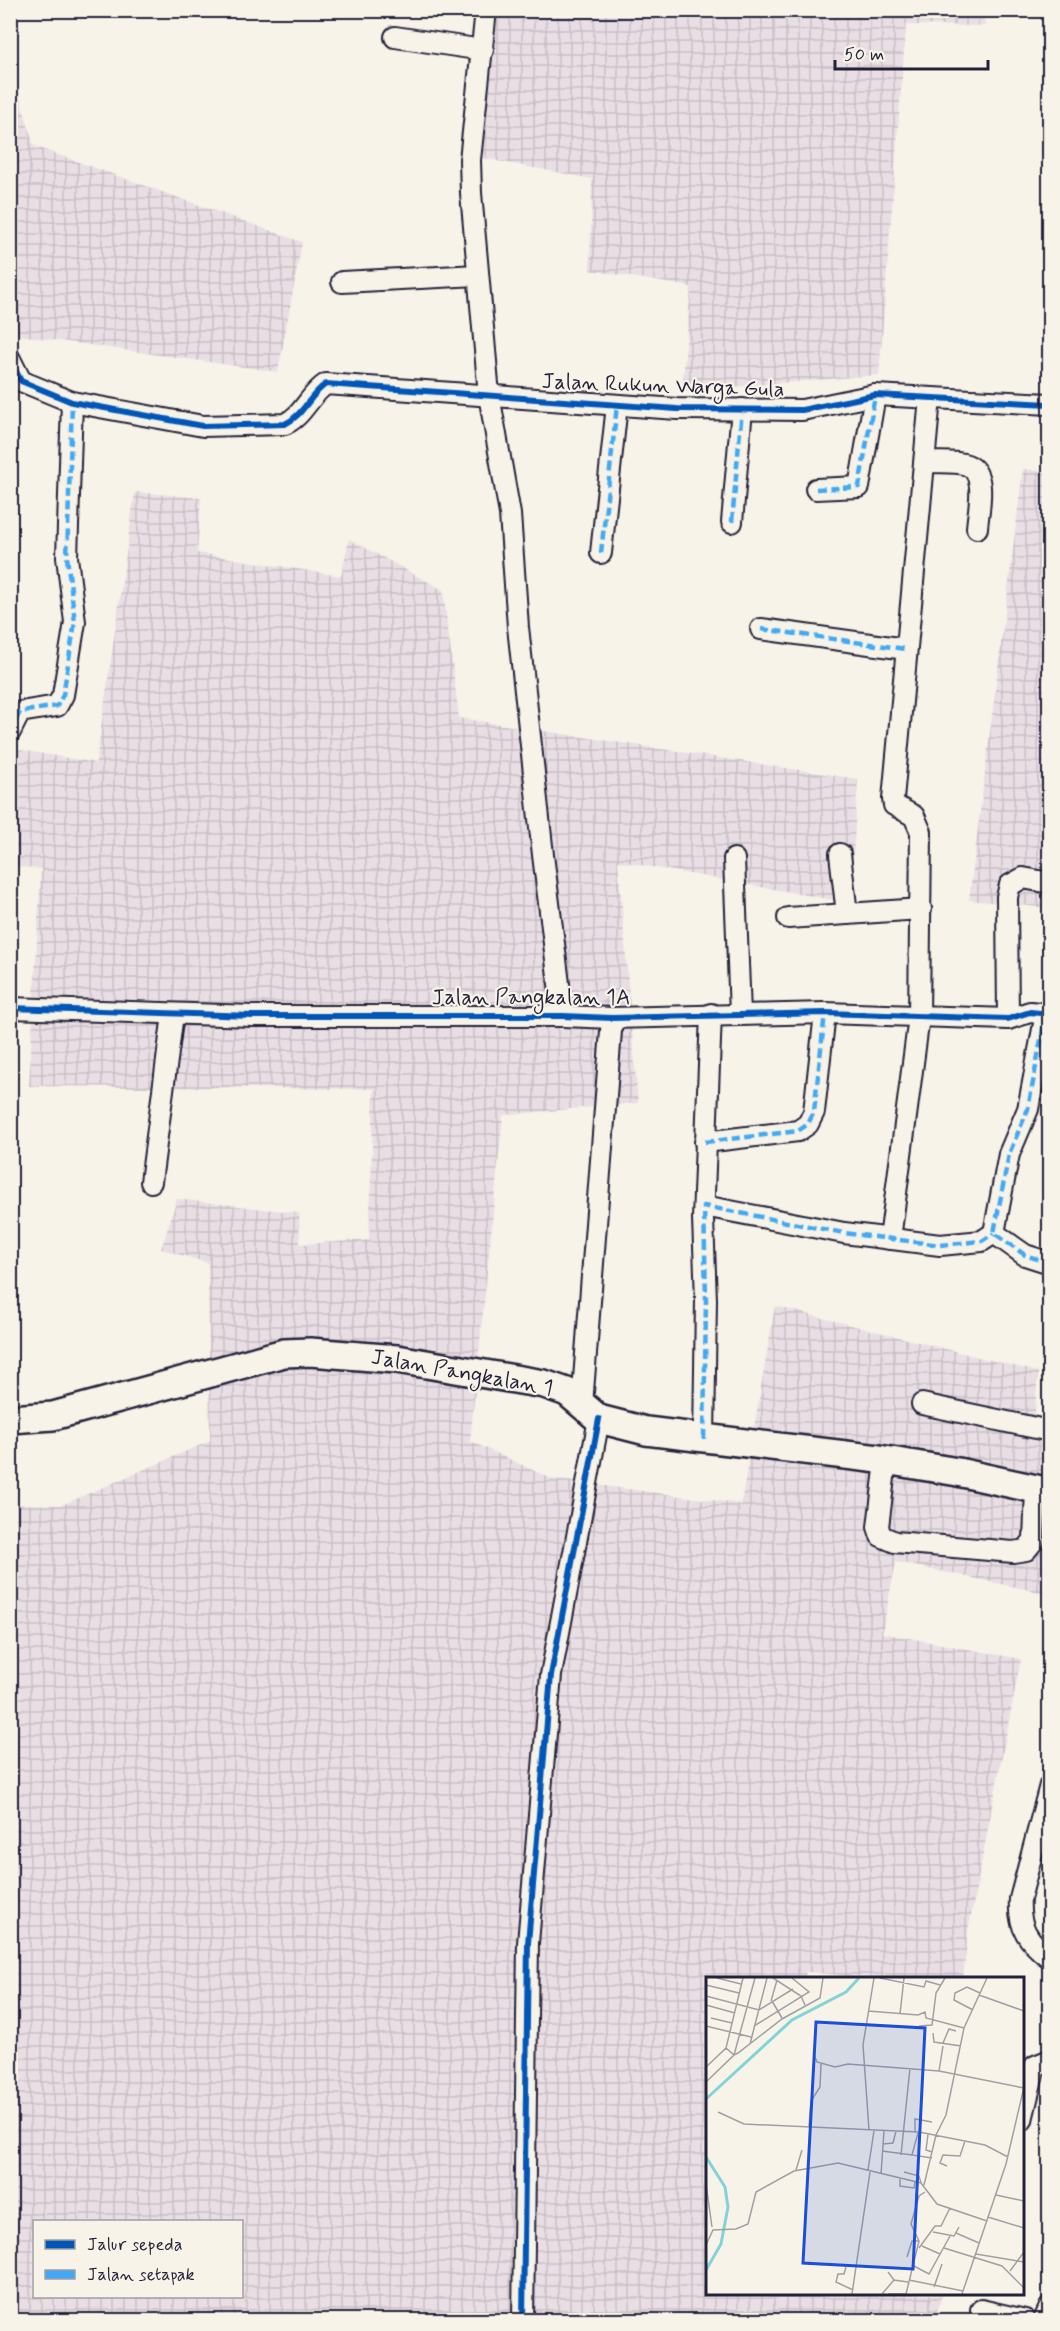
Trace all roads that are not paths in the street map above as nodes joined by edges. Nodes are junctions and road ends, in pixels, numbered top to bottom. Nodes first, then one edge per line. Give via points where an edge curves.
1 (486, 10) edge
2 (395, 37) dead end
3 (483, 50) junction
4 (478, 275) junction
5 (342, 282) dead end
6 (10, 359) edge
7 (489, 395) junction
8 (875, 395) junction
9 (930, 398) junction
10 (72, 402) junction
11 (1050, 404) edge
12 (617, 405) junction
13 (742, 409) junction
14 (928, 462) dead end
15 (816, 489) dead end
16 (732, 522) dead end
17 (977, 528) dead end
18 (601, 553) dead end
19 (761, 629) dead end
20 (906, 649) junction
21 (10, 732) edge
22 (840, 854) dead end
23 (734, 859) dead end
24 (1050, 883) edge
25 (921, 909) junction
26 (847, 914) junction
27 (788, 918) dead end
28 (10, 1008) edge
29 (825, 1013) junction
30 (173, 1014) junction
31 (711, 1014) junction
32 (740, 1014) junction
33 (1048, 1014) edge
34 (563, 1016) junction
35 (919, 1017) junction
36 (612, 1018) junction
37 (1008, 1019) junction
38 (705, 1142) junction
39 (151, 1182) dead end
40 (704, 1206) junction
41 (994, 1233) junction
42 (890, 1239) junction
43 (1050, 1263) edge
44 (922, 1404) dead end
45 (590, 1412) junction
46 (10, 1419) edge
47 (1050, 1431) edge
48 (704, 1439) junction
49 (886, 1461) junction
50 (1043, 1490) edge
51 (1050, 1785) edge
52 (1050, 1958) edge
53 (1050, 2060) edge
54 (1024, 2116) edge
55 (1050, 2307) edge
56 (981, 2310) dead end
57 (522, 2320) edge
58 (1025, 2320) edge
59 (1044, 2320) edge

1 - 3 street
2 - 3 street
3 - 4 street via 470,160
4 - 5 street
4 - 7 street
6 - 10 street via 21,381
7 - 10 street, Jalan Rukun Warga Gula via 326,384 317,390 297,419 274,426 203,426
7 - 12 street, Jalan Rukun Warga Gula
7 - 34 street via 510,514 518,627
8 - 9 street, Jalan Rukun Warga Gula
8 - 13 street, Jalan Rukun Warga Gula via 801,410
8 - 15 street via 859,487
9 - 11 street, Jalan Rukun Warga Gula
9 - 20 street
10 - 21 street via 67,557 75,622 63,695 57,706 20,712
12 - 13 street, Jalan Rukun Warga Gula
12 - 18 street
13 - 16 street
14 - 17 street via 968,465 976,472 980,485
19 - 20 street
20 - 25 street via 894,805 920,823
22 - 26 street
23 - 32 street
24 - 37 street via 1023,878 1010,885
25 - 26 street
25 - 35 street
26 - 27 street
28 - 30 street, Jalan Pangkalan 1A
29 - 32 street, Jalan Pangkalan 1A
29 - 35 street, Jalan Pangkalan 1A
29 - 38 street via 814,1112 808,1125 798,1131
30 - 34 street, Jalan Pangkalan 1A
30 - 39 street
31 - 32 street, Jalan Pangkalan 1A
31 - 36 street, Jalan Pangkalan 1A
31 - 38 street
33 - 37 street, Jalan Pangkalan 1A via 1030,1012
33 - 41 street via 1028,1108 1009,1154
34 - 36 street, Jalan Pangkalan 1A
35 - 37 street, Jalan Pangkalan 1A
35 - 42 street
36 - 45 street
38 - 40 street
40 - 42 street
40 - 48 street
41 - 42 street via 964,1245
41 - 43 street via 1024,1255
44 - 47 street
45 - 46 main road, Jalan Pangkalan 1 via 567,1392 544,1384 397,1359 310,1352 254,1359 53,1416
45 - 48 main road, Jalan Pangkalan 1 via 646,1431
45 - 57 street via 551,1675 528,1943
48 - 49 main road, Jalan Pangkalan 1
49 - 50 main road, Jalan Pangkalan 1
49 - 50 street via 878,1527 881,1536 895,1542 1026,1550 1034,1540
51 - 52 street via 1019,1916 1024,1933
53 - 54 street via 1035,2066
55 - 59 street
56 - 58 street

